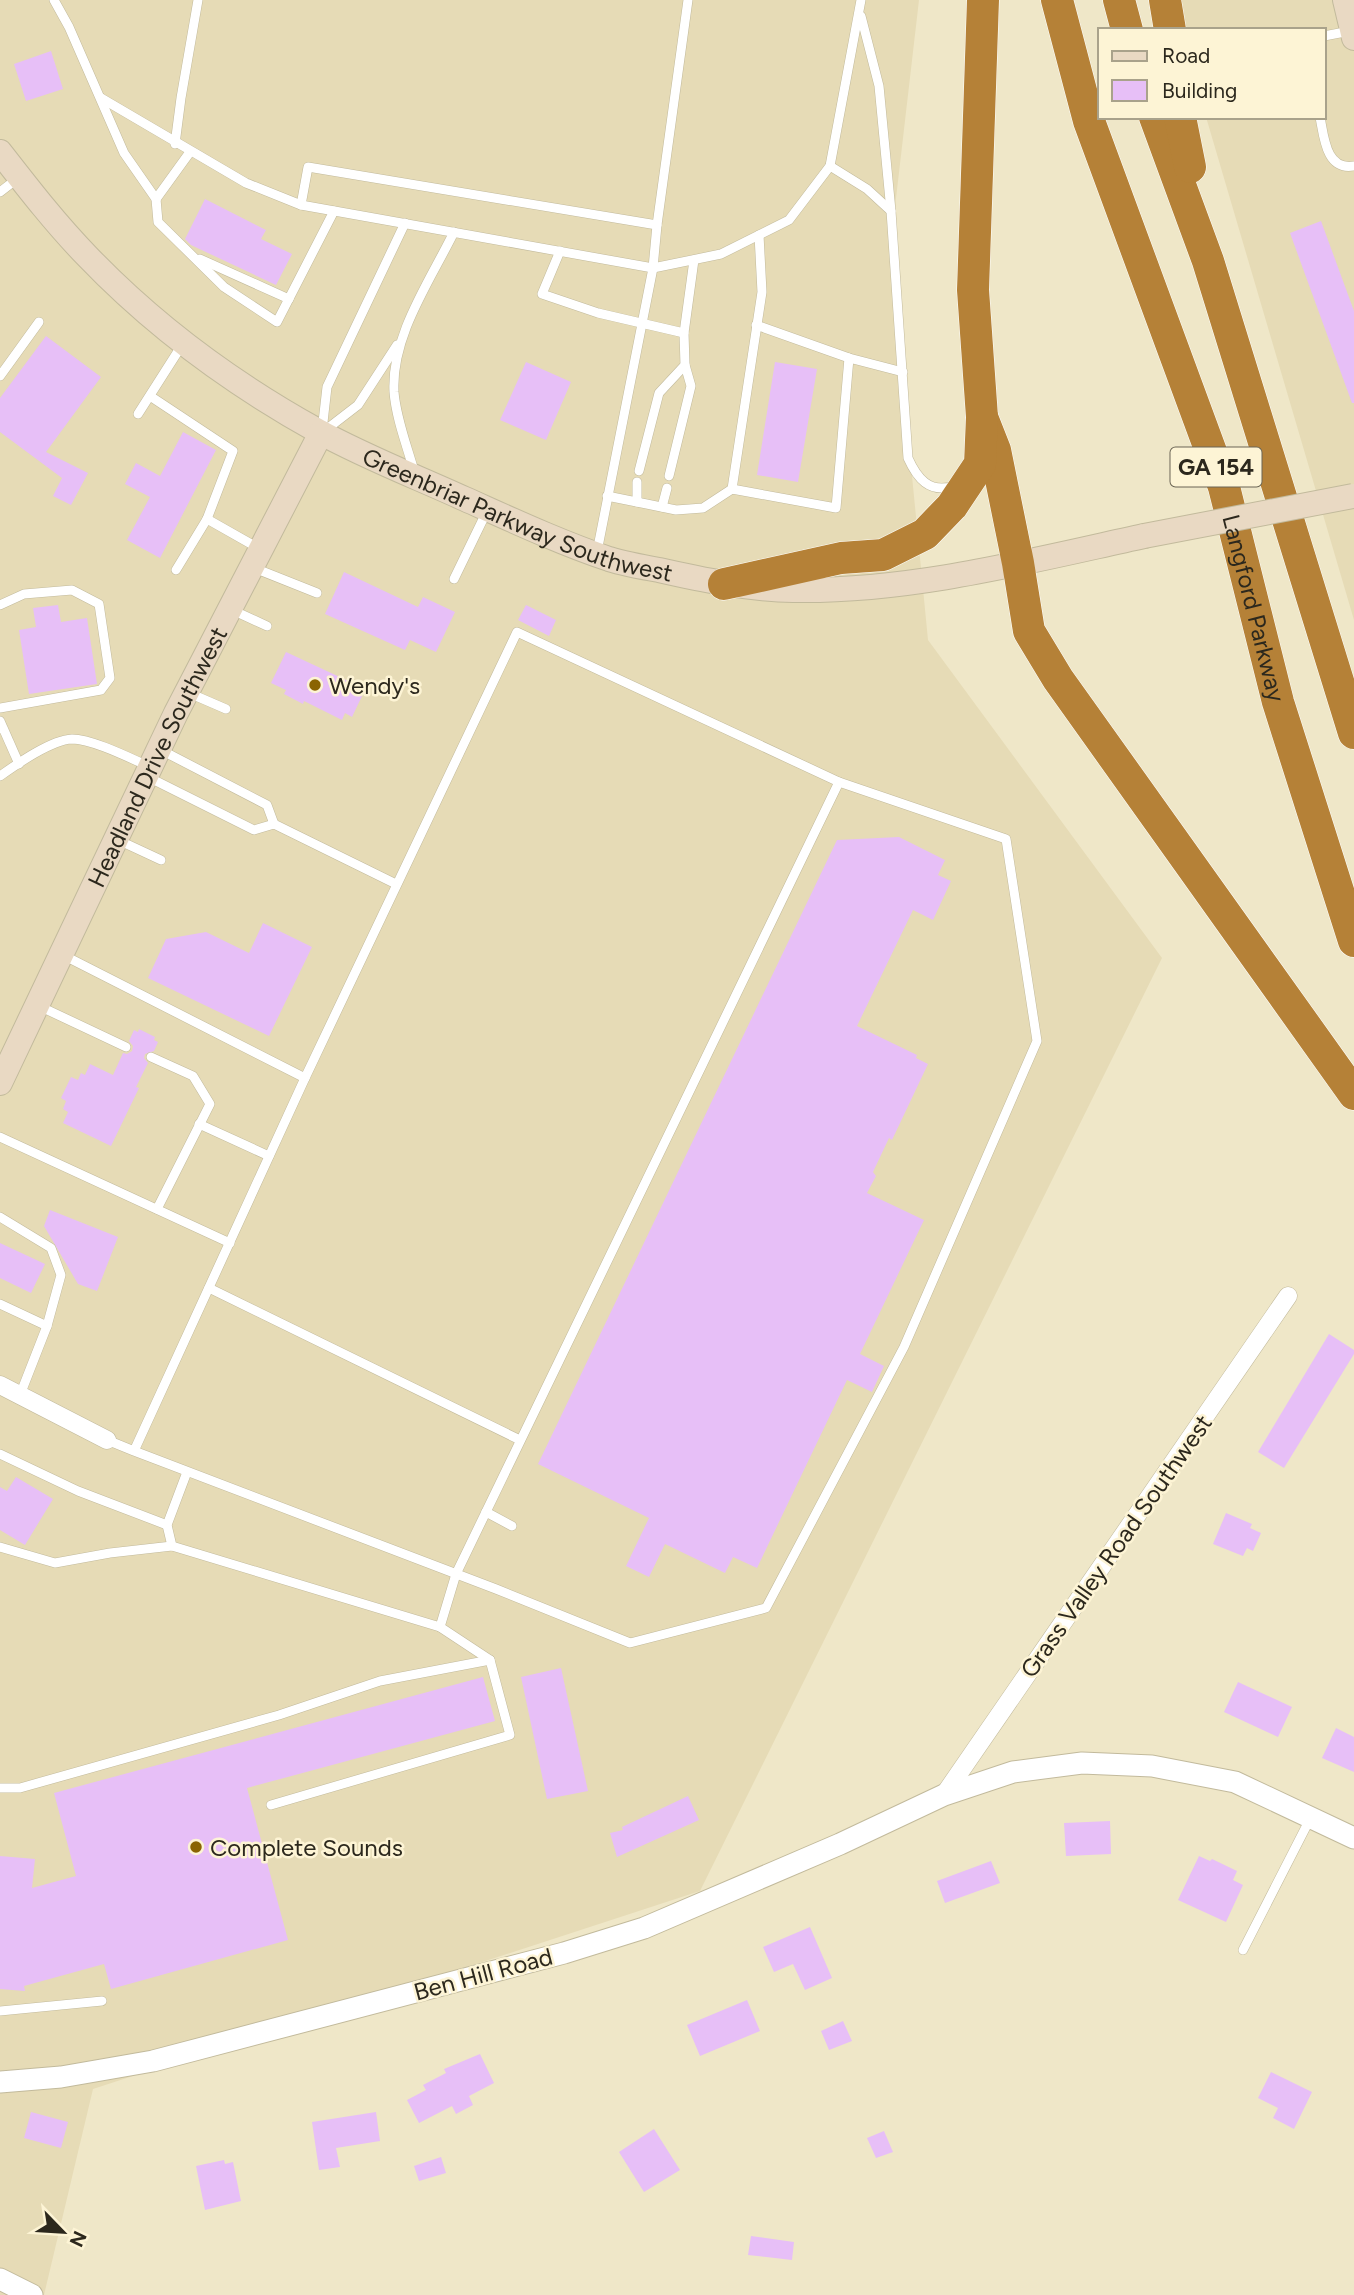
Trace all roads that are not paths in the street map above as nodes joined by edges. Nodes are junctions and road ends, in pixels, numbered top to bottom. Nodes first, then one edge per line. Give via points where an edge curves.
1 (54, 0) edge
2 (198, 0) edge
3 (688, 0) edge
4 (861, 0) edge
5 (983, 0) edge
6 (1057, 0) edge
7 (1119, 0) edge
8 (1165, 0) edge
9 (1345, 0) edge
10 (860, 10) junction
11 (1126, 28) edge
12 (1170, 28) edge
13 (1353, 35) edge
14 (1326, 36) edge
15 (101, 98) junction
16 (1156, 119) edge
17 (1180, 119) edge
18 (1320, 119) edge
19 (176, 144) junction
20 (0, 152) edge
21 (190, 152) junction
22 (830, 166) junction
23 (1354, 166) edge
24 (10, 184) edge
25 (156, 199) junction
26 (301, 205) junction
27 (334, 211) junction
28 (891, 211) junction
29 (405, 223) junction
30 (656, 225) junction
31 (454, 232) junction
32 (759, 235) junction
33 (560, 251) junction
34 (192, 255) junction
35 (694, 260) junction
36 (1208, 261) junction
37 (653, 268) junction
38 (289, 299) junction
39 (39, 322) dead end
40 (642, 325) junction
41 (756, 325) junction
42 (684, 333) junction
43 (400, 341) junction
44 (183, 342) junction
45 (849, 358) junction
46 (685, 365) junction
47 (903, 372) junction
48 (0, 376) edge
49 (150, 396) junction
50 (138, 414) dead end
51 (982, 417) junction
52 (321, 433) junction
53 (639, 471) dead end
54 (415, 476) junction
55 (669, 476) dead end
56 (972, 478) junction
57 (637, 482) dead end
58 (667, 488) dead end
59 (733, 489) junction
60 (607, 496) junction
61 (1353, 496) edge
62 (637, 502) junction
63 (662, 507) junction
64 (488, 509) junction
65 (206, 519) junction
66 (596, 554) junction
67 (256, 558) junction
68 (1018, 563) junction
69 (176, 570) dead end
70 (454, 579) dead end
71 (724, 584) junction
72 (317, 593) dead end
73 (0, 605) edge
74 (230, 609) junction
75 (267, 626) dead end
76 (187, 692) junction
77 (0, 708) edge
78 (226, 709) dead end
79 (0, 721) edge
80 (1354, 733) edge
81 (19, 764) junction
82 (152, 764) junction
83 (0, 776) edge
84 (839, 782) junction
85 (274, 824) junction
86 (116, 839) junction
87 (161, 860) dead end
88 (396, 884) junction
89 (1354, 941) edge
90 (61, 955) junction
91 (37, 1006) junction
92 (126, 1047) dead end
93 (150, 1057) dead end
94 (305, 1078) junction
95 (0, 1083) edge
96 (1354, 1094) edge
97 (199, 1125) junction
98 (0, 1137) edge
99 (269, 1156) junction
100 (157, 1209) junction
101 (0, 1217) edge
102 (230, 1243) junction
103 (209, 1288) junction
104 (1288, 1296) dead end
105 (0, 1304) edge
106 (47, 1326) junction
107 (0, 1385) edge
108 (20, 1395) junction
109 (107, 1440) joint
110 (520, 1440) junction
111 (134, 1451) junction
112 (0, 1454) edge
113 (187, 1472) junction
114 (486, 1512) junction
115 (167, 1525) junction
116 (512, 1526) dead end
117 (172, 1546) junction
118 (0, 1548) edge
119 (456, 1574) junction
120 (440, 1627) junction
121 (490, 1660) junction
122 (0, 1788) edge
123 (944, 1795) junction
124 (271, 1805) dead end
125 (1311, 1818) junction
126 (1354, 1838) edge
127 (1243, 1951) dead end
128 (102, 2001) dead end
129 (0, 2011) edge
130 (0, 2082) edge
131 (0, 2279) edge
132 (32, 2295) edge

1 - 15 lane
2 - 19 lane
3 - 30 lane
4 - 10 lane
5 - 51 highway via 973,290
6 - 89 highway, Langford Parkway / GA 154 via 1089,121 1224,487 1278,702
7 - 11 highway
8 - 12 highway
9 - 13 main road
10 - 22 lane
10 - 28 lane via 879,86
13 - 14 lane
15 - 19 lane
15 - 25 lane via 124,153
16 - 36 highway, GA 154
17 - 36 highway
18 - 23 lane via 1329,155 1342,166
19 - 21 lane
20 - 24 main road, Greenbriar Parkway Southwest
21 - 25 lane
21 - 26 lane via 246,183
22 - 28 lane
22 - 32 lane via 789,220
24 - 44 main road, Greenbriar Parkway Southwest via 44,208 88,257
25 - 34 lane via 158,222
26 - 27 lane
26 - 30 lane via 308,167
27 - 29 lane
27 - 38 lane
28 - 47 lane
29 - 31 lane
29 - 52 lane via 327,387
30 - 37 lane
31 - 33 lane
31 - 43 lane
32 - 35 lane via 721,254
32 - 41 lane via 762,292
33 - 37 lane
33 - 40 lane via 542,294
34 - 38 lane
34 - 38 lane via 224,287 277,322
35 - 37 lane
35 - 42 lane
36 - 80 highway, GA 154
37 - 40 lane
39 - 48 lane
40 - 42 lane
40 - 60 lane
41 - 45 lane
41 - 59 lane
42 - 46 lane
43 - 52 lane via 358,405
43 - 54 lane via 394,394
44 - 49 lane
44 - 52 main road, Greenbriar Parkway Southwest via 252,392
45 - 47 lane
45 - 59 lane via 836,508
46 - 53 lane via 659,393
46 - 55 lane via 691,386
47 - 56 lane via 908,458 917,478 949,488
49 - 50 lane
49 - 65 lane via 233,451
51 - 56 highway via 980,464
51 - 68 highway via 995,450
52 - 54 main road, Greenbriar Parkway Southwest
52 - 67 main road, Headland Drive Southwest
54 - 64 main road, Greenbriar Parkway Southwest
56 - 71 highway via 925,534 883,555 841,558
57 - 62 lane
58 - 63 lane
59 - 63 lane via 703,508
60 - 62 lane
60 - 66 lane
61 - 68 main road, Greenbriar Parkway Southwest, bridge
62 - 63 lane
64 - 66 main road, Greenbriar Parkway Southwest
64 - 70 lane
65 - 67 lane
65 - 69 lane
66 - 71 main road, Greenbriar Parkway Southwest
67 - 72 lane
67 - 74 main road, Headland Drive Southwest
68 - 71 main road, Greenbriar Parkway Southwest via 895,585 793,590
68 - 96 highway via 1029,631 1058,679
73 - 77 lane via 24,594 72,590 99,604 110,678 102,690
74 - 75 lane
74 - 76 main road, Headland Drive Southwest
76 - 78 lane
76 - 82 main road, Headland Drive Southwest
79 - 81 lane
81 - 82 lane via 37,751 71,739
81 - 83 lane
82 - 85 lane via 267,805
82 - 85 lane via 254,830
82 - 86 main road, Headland Drive Southwest
84 - 88 lane via 517,632
84 - 110 lane
84 - 119 lane via 1006,839 1037,1041 904,1348 766,1608 630,1643
85 - 88 lane
86 - 87 lane
86 - 90 main road, Headland Drive Southwest
88 - 94 lane
90 - 91 main road, Headland Drive Southwest
90 - 94 lane
91 - 92 lane
91 - 95 main road, Headland Drive Southwest
93 - 97 lane via 192,1076 210,1104
94 - 99 lane
97 - 99 lane
97 - 100 lane
98 - 100 lane
99 - 102 lane
100 - 102 lane
101 - 106 lane via 51,1248 61,1275
102 - 103 lane
103 - 110 lane
103 - 111 lane
104 - 123 street, Grass Valley Road Southwest
105 - 106 lane
106 - 108 lane
107 - 108 street
108 - 109 street
109 - 111 lane
110 - 114 lane
111 - 113 lane
112 - 115 lane via 78,1491
113 - 115 lane
113 - 119 lane
114 - 116 lane
114 - 119 lane
115 - 117 lane
117 - 118 lane via 55,1563
117 - 120 lane
119 - 120 lane
120 - 121 lane
121 - 122 lane via 380,1681 20,1788
121 - 124 lane via 510,1735
123 - 125 street, Ben Hill Road via 1013,1772 1082,1763 1152,1766 1235,1782
123 - 130 street, Ben Hill Road via 644,1928 564,1953 153,2061
125 - 126 street, Ben Hill Road
125 - 127 lane
128 - 129 lane
131 - 132 street

